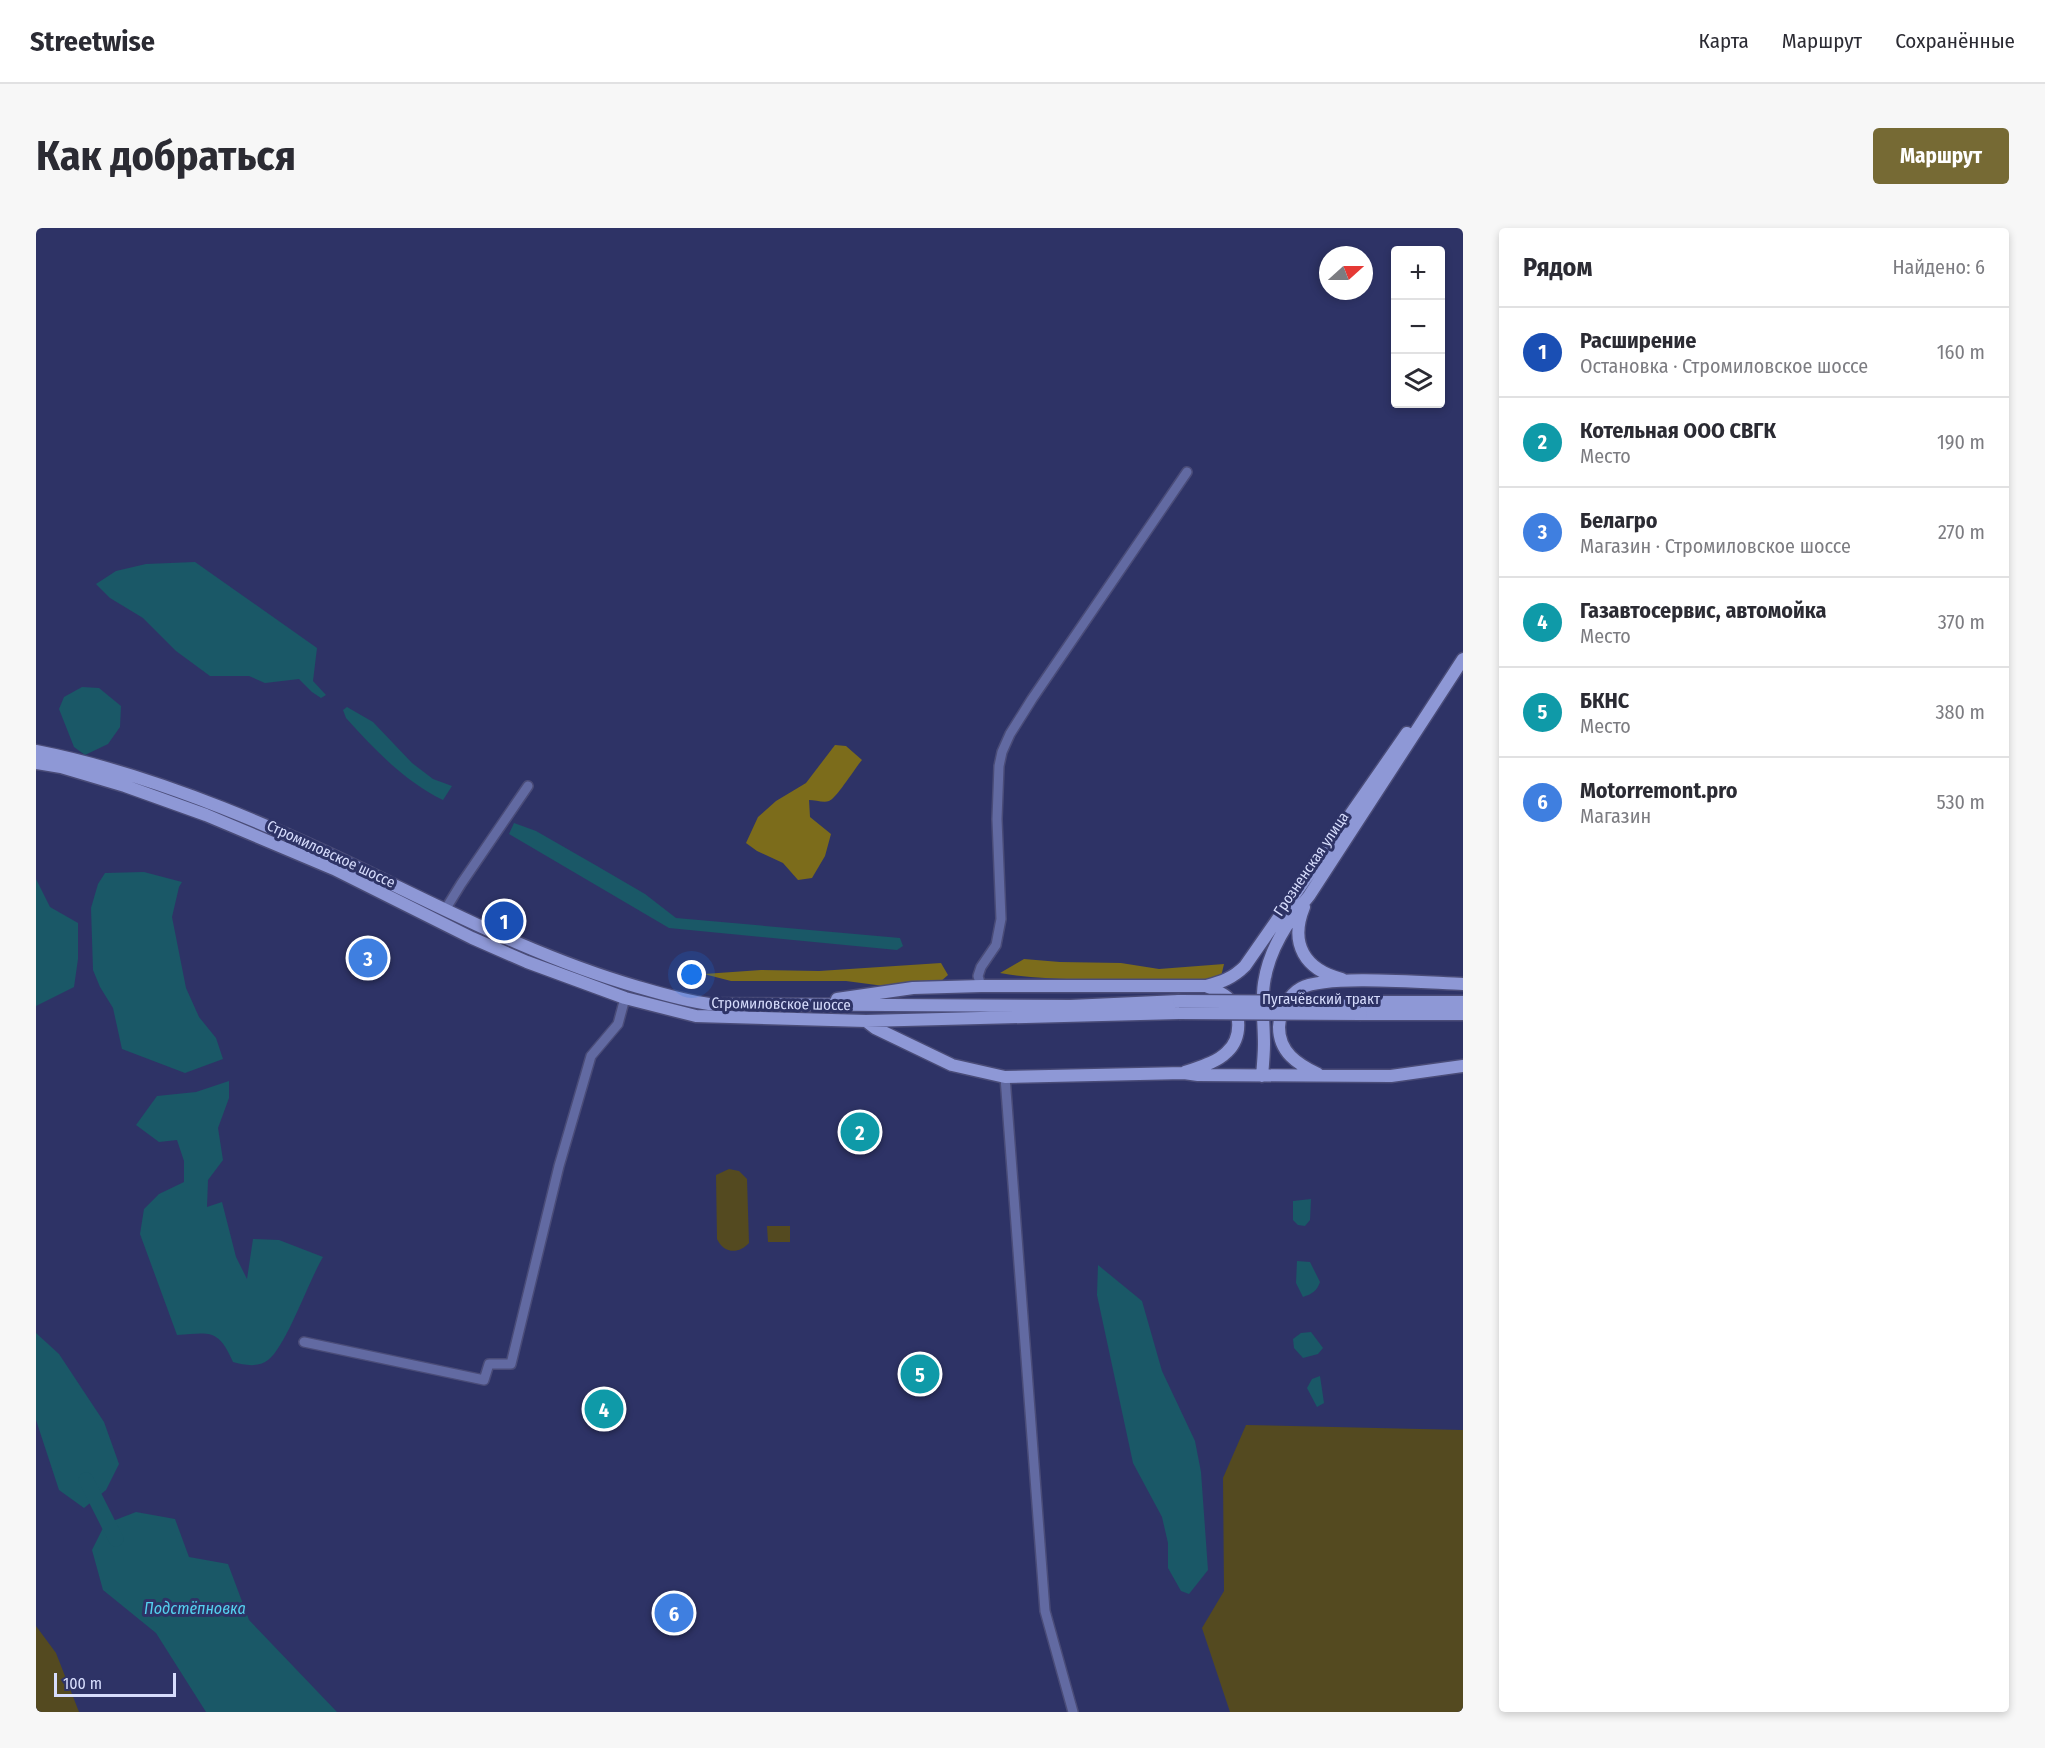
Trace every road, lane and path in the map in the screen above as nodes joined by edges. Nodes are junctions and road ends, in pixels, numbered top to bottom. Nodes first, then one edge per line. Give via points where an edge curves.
1 (1187, 472) dead end
2 (1463, 659) edge
3 (1443, 687) junction
4 (36, 751) edge
5 (36, 763) edge
6 (528, 786) dead end
7 (1309, 896) junction
8 (445, 910) junction
9 (1273, 928) junction
10 (1349, 981) junction
11 (1463, 984) edge
12 (981, 986) junction
13 (1206, 986) junction
14 (625, 998) junction
15 (1463, 1002) edge
16 (791, 1005) junction
17 (1179, 1007) junction
18 (1360, 1008) junction
19 (1463, 1014) edge
20 (866, 1021) junction
21 (1463, 1066) edge
22 (1184, 1073) junction
23 (1262, 1076) junction
24 (1321, 1076) junction
25 (1005, 1077) junction
26 (304, 1342) dead end
27 (1073, 1712) edge

1 - 12 street via 1032,699 1002,752 997,789 1001,919 996,945 978,976
2 - 3 main road, Грозненская улица
3 - 7 main road, Грозненская улица
3 - 9 main road, Грозненская улица via 1420,713
4 - 8 main road, Стромиловское шоссе via 97,766 238,815
5 - 14 main road, Стромиловское шоссе via 62,767 207,815 334,869 479,941
6 - 8 street
7 - 10 main road via 1298,928 1302,950 1321,972
7 - 23 main road, Грозненская улица via 1284,929 1268,965 1263,999
8 - 16 main road, Стромиловское шоссе via 541,954 686,1001
9 - 13 main road, Грозненская улица via 1236,975
9 - 23 main road via 1261,961 1255,995 1256,1045
10 - 11 main road
10 - 24 main road via 1303,987 1287,1002 1281,1015 1280,1036 1289,1056
12 - 13 main road
12 - 16 main road via 913,988
13 - 22 main road via 1233,1005 1238,1033 1234,1044 1218,1059
14 - 20 main road, Стромиловское шоссе via 696,1016
14 - 26 street via 618,1024 591,1056 559,1166 511,1364 489,1364 484,1380
15 - 18 main road, Пугачёвский тракт
16 - 17 main road, Стромиловское шоссе
17 - 18 main road, Пугачёвский тракт, bridge
17 - 20 main road, Стромиловское шоссе
18 - 19 main road, Пугачёвский тракт
20 - 25 main road via 952,1065
21 - 24 main road via 1391,1076
22 - 23 main road
22 - 25 main road
23 - 24 main road
25 - 27 street via 1045,1611

